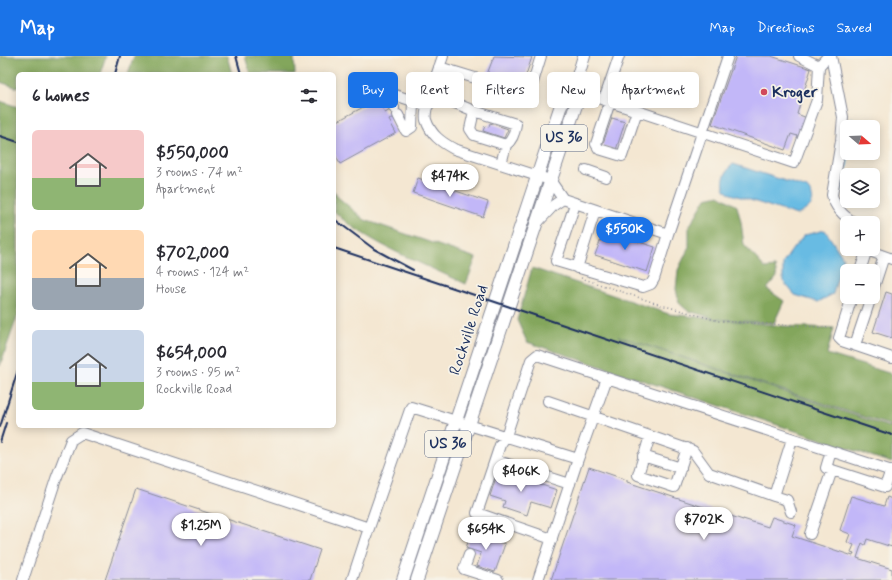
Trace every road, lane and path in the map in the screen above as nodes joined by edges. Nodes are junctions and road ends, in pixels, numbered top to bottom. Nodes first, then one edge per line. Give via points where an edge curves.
1 (443, 56) edge
2 (541, 56) edge
3 (584, 56) edge
4 (619, 56) edge
5 (728, 56) edge
6 (799, 56) edge
7 (830, 56) edge
8 (819, 66) junction
9 (439, 68) junction
10 (438, 72) edge
11 (579, 72) edge
12 (600, 99) edge
13 (414, 101) joint
14 (607, 101) junction
15 (464, 107) edge
16 (428, 108) edge
17 (560, 108) edge
18 (575, 108) edge
19 (474, 111) junction
20 (637, 111) junction
21 (703, 133) junction
22 (506, 145) junction
23 (501, 164) junction
24 (586, 170) dead end
25 (537, 176) junction
26 (606, 177) dead end
27 (550, 180) junction
28 (563, 199) junction
29 (575, 204) junction
30 (595, 211) junction
31 (846, 216) edge
32 (535, 225) junction
33 (668, 234) junction
34 (888, 258) edge
35 (577, 268) junction
36 (880, 275) edge
37 (850, 304) edge
38 (869, 304) edge
39 (834, 328) dead end
40 (855, 345) junction
41 (892, 358) edge
42 (607, 378) junction
43 (548, 401) dead end
44 (594, 416) junction
45 (456, 420) junction
46 (469, 423) junction
47 (506, 436) junction
48 (650, 436) junction
49 (792, 439) junction
50 (687, 448) junction
51 (831, 451) junction
52 (643, 456) junction
53 (578, 459) junction
54 (495, 460) junction
55 (680, 468) junction
56 (832, 470) junction
57 (892, 470) edge
58 (570, 484) junction
59 (774, 496) junction
60 (791, 512) dead end
61 (369, 528) junction
62 (810, 534) dead end
63 (552, 539) junction
64 (469, 555) dead end
65 (23, 580) edge
66 (352, 580) edge
67 (403, 580) edge
68 (417, 580) edge
69 (498, 580) edge
70 (538, 580) edge

1 - 9 street
2 - 9 street via 530,92 527,94
3 - 11 main road, Rockville Road / US 36
4 - 14 street
5 - 21 street
6 - 8 street
7 - 8 street
7 - 31 street via 842,117 841,141 832,195 838,210
8 - 21 street via 817,100 794,163
9 - 10 street
12 - 14 street
13 - 13 street via 386,92 406,131 412,127
14 - 20 street
14 - 20 street via 596,144 599,149 622,156
15 - 19 street
16 - 23 street via 426,118 432,133 440,141 454,149
17 - 25 main road, Rockville Road / US 36
18 - 27 main road, Rockville Road / US 36
19 - 22 street via 470,128 474,134
19 - 22 street via 516,124 515,133
20 - 21 street
21 - 33 street
22 - 23 street
23 - 25 street
24 - 26 street
25 - 27 street
25 - 45 main road, Rockville Road / US 36
27 - 28 street
27 - 32 main road, Rockville Road / US 36
28 - 29 street
28 - 32 street
29 - 30 street
29 - 35 street via 556,261
30 - 33 street
30 - 35 street
32 - 46 main road, Rockville Road / US 36
33 - 35 street via 654,279 648,286 639,287
34 - 36 street
35 - 39 path via 574,276 719,321
37 - 40 street via 839,338
38 - 40 street
40 - 41 street
42 - 44 street
42 - 47 street via 537,355 531,360
42 - 49 street
43 - 44 street
44 - 48 street
44 - 53 street
45 - 46 street
45 - 61 street via 411,407
45 - 67 main road, Rockville Road / US 36
46 - 47 street
46 - 68 main road, Rockville Road / US 36
47 - 53 street
47 - 54 street
48 - 50 street
48 - 52 street
49 - 51 street
49 - 59 street
50 - 55 street
50 - 59 street via 693,451 709,473
51 - 56 street via 826,468
51 - 57 street
52 - 55 street
52 - 55 street via 638,475 674,487
53 - 58 street
54 - 58 street
54 - 63 street via 477,512
56 - 57 street via 885,487
56 - 62 street
58 - 63 street
59 - 60 street via 787,500
61 - 65 street via 82,434 71,440
61 - 66 street
63 - 70 street
64 - 69 street via 464,569

